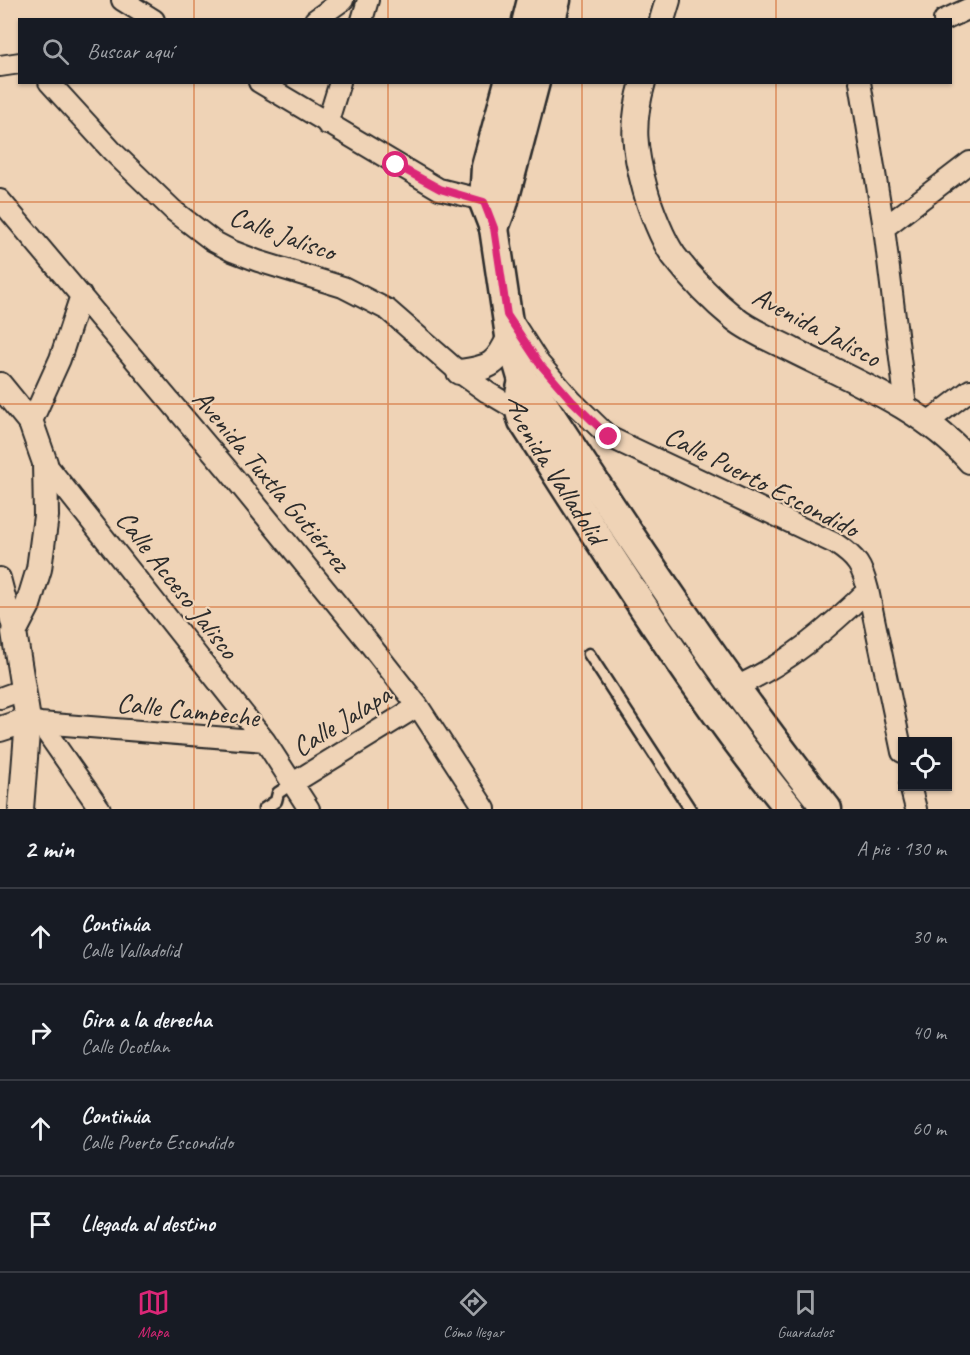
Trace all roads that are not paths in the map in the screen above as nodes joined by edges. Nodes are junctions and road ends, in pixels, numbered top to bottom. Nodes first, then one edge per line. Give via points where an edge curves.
1 (122, 0) edge
2 (344, 0) edge
3 (368, 0) edge
4 (532, 0) edge
5 (556, 0) edge
6 (668, 0) edge
7 (970, 8) edge
8 (151, 18) edge
9 (318, 18) edge
10 (363, 18) edge
11 (528, 18) edge
12 (552, 18) edge
13 (663, 18) edge
14 (948, 18) edge
15 (18, 63) edge
16 (0, 66) edge
17 (51, 84) edge
18 (262, 84) edge
19 (339, 84) edge
20 (508, 84) edge
21 (534, 84) edge
22 (643, 84) edge
23 (860, 84) edge
24 (327, 124) junction
25 (970, 162) edge
26 (0, 200) edge
27 (494, 211) junction
28 (884, 228) junction
29 (81, 296) junction
30 (509, 325) junction
31 (459, 372) junction
32 (523, 381) junction
33 (0, 385) edge
34 (970, 390) edge
35 (906, 407) junction
36 (519, 411) junction
37 (928, 422) junction
38 (31, 423) junction
39 (970, 461) edge
40 (45, 463) junction
41 (0, 578) edge
42 (868, 590) junction
43 (14, 632) junction
44 (589, 654) dead end
45 (735, 687) junction
46 (11, 694) edge
47 (418, 706) junction
48 (34, 722) junction
49 (0, 729) edge
50 (900, 737) edge
51 (265, 741) junction
52 (293, 783) junction
53 (911, 791) edge
54 (21, 809) edge
55 (99, 809) edge
56 (264, 809) edge
57 (309, 809) edge
58 (484, 809) edge
59 (690, 809) edge
60 (790, 809) edge
61 (827, 809) edge
62 (916, 809) edge

1 - 8 street
2 - 9 street
3 - 10 street
4 - 11 main road
5 - 12 main road
6 - 13 street
7 - 14 street
15 - 16 street
17 - 31 street, Calle Jalisco via 112,151 174,211 213,241 258,261 343,287 388,310
18 - 24 street
19 - 24 street
20 - 27 main road via 486,167
21 - 27 main road
22 - 35 street, Avenida Jalisco via 634,127 637,160 649,204 673,255 735,319
23 - 28 street
24 - 27 street via 440,189
25 - 28 street
26 - 29 street, Avenida Tuxtla Gutiérrez
27 - 30 main road
28 - 35 street
29 - 38 street via 60,359
29 - 47 street, Avenida Tuxtla Gutiérrez
30 - 31 street via 501,357 491,365
30 - 32 main road
30 - 42 street, Calle Puerto Escondido via 572,401 609,437 836,544 853,556 864,571
31 - 36 street, Calle Jalisco
32 - 36 main road, Avenida Valladolid
32 - 45 main road, Avenida Valladolid via 537,395 656,576
33 - 38 street
34 - 37 street
35 - 37 street, Avenida Jalisco
36 - 60 main road, Avenida Valladolid via 634,594 753,764
37 - 39 street, Avenida Jalisco
38 - 40 street
40 - 43 street via 46,516 39,569 28,605
40 - 51 street, Calle Acceso Jalisco
41 - 43 street
42 - 45 street via 834,623 764,675
42 - 50 street, Calle Puerto Escondido
43 - 46 street
44 - 59 lane
45 - 61 main road, Avenida Valladolid
46 - 48 street
47 - 52 street, Calle Jalapa
47 - 58 street, Avenida Tuxtla Gutiérrez
48 - 49 street
48 - 51 street, Calle Campeche
48 - 54 street
48 - 55 street
51 - 52 street, Calle Campeche
52 - 56 lane
52 - 57 street, Calle Campeche
53 - 62 street

